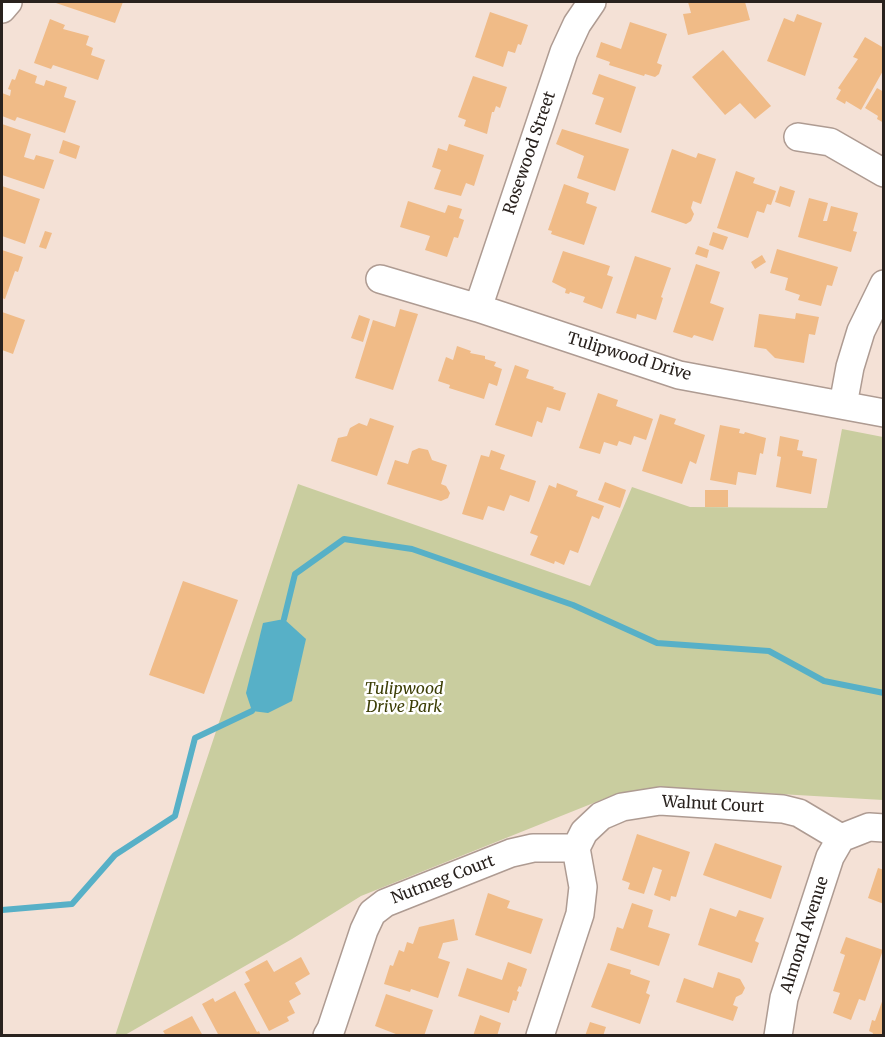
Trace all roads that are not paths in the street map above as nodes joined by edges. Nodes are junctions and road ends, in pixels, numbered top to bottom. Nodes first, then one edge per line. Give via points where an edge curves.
1 (8, 2) edge
2 (592, 2) edge
3 (2, 9) edge
4 (798, 137) dead end
5 (884, 173) edge
6 (380, 279) dead end
7 (884, 284) edge
8 (478, 308) junction
9 (843, 405) junction
10 (884, 413) edge
11 (884, 828) edge
12 (841, 838) junction
13 (576, 848) junction
14 (782, 1034) edge
15 (327, 1035) edge
16 (540, 1035) edge

1 - 3 street
2 - 8 street, Rosewood Street via 564,52
4 - 5 street via 830,142
6 - 8 street, Tulipwood Drive
7 - 9 street via 861,331
8 - 9 street, Tulipwood Drive via 679,375
9 - 10 street, Tulipwood Drive
11 - 12 street via 868,827
12 - 13 street, Walnut Court via 799,813 783,809 660,801 622,807 601,816 584,832
12 - 14 street, Almond Avenue via 830,857 784,998
13 - 15 street, Nutmeg Court via 533,848 511,853 385,903 372,913 364,930
13 - 16 street via 583,887 580,914

